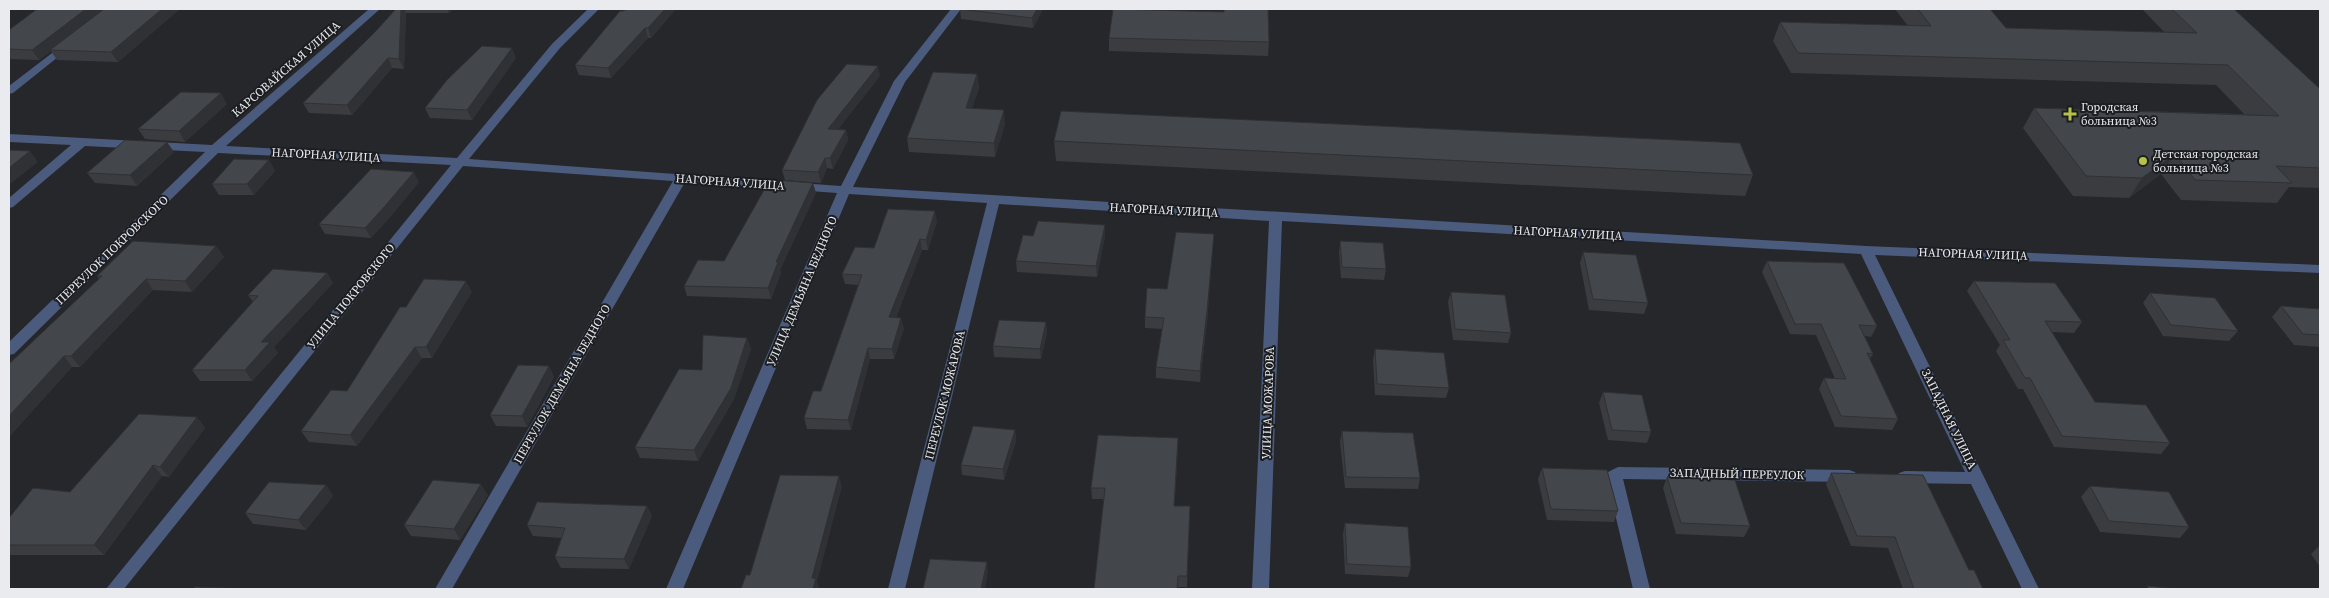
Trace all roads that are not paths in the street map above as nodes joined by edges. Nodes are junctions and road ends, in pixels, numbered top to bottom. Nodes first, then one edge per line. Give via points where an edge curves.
1 (375, 9) edge
2 (594, 9) edge
3 (956, 9) edge
4 (75, 39) edge
5 (9, 92) edge
6 (9, 138) edge
7 (80, 143) junction
8 (215, 149) junction
9 (460, 162) junction
10 (681, 178) junction
11 (845, 190) junction
12 (994, 200) junction
13 (9, 204) edge
14 (1276, 217) junction
15 (1866, 250) junction
16 (2320, 269) edge
17 (9, 350) edge
18 (1860, 476) edge
19 (1889, 476) edge
20 (1977, 478) junction
21 (114, 589) edge
22 (442, 589) edge
23 (674, 589) edge
24 (896, 589) edge
25 (1260, 589) edge
26 (1641, 589) edge
27 (2030, 589) edge

1 - 8 street, КАРСОВАЙСКАЯ УЛИЦА
2 - 9 street, УЛИЦА ПОКРОВСКОГО via 556,46
3 - 11 street, УЛИЦА ДЕМЬЯНА БЕДНОГО via 900,81
4 - 5 street
6 - 7 street, НАГОРНАЯ УЛИЦА
7 - 8 street, НАГОРНАЯ УЛИЦА
7 - 13 street
8 - 9 street, НАГОРНАЯ УЛИЦА
8 - 17 street, ПЕРЕУЛОК ПОКРОВСКОГО
9 - 10 street, НАГОРНАЯ УЛИЦА
9 - 21 street, УЛИЦА ПОКРОВСКОГО
10 - 11 street, НАГОРНАЯ УЛИЦА
10 - 22 street, ПЕРЕУЛОК ДЕМЬЯНА БЕДНОГО
11 - 12 street, НАГОРНАЯ УЛИЦА
11 - 23 street, УЛИЦА ДЕМЬЯНА БЕДНОГО
12 - 14 street, НАГОРНАЯ УЛИЦА
12 - 24 street, ПЕРЕУЛОК МОЖАРОВА
14 - 15 street, НАГОРНАЯ УЛИЦА
14 - 25 street, УЛИЦА МОЖАРОВА
15 - 16 street, НАГОРНАЯ УЛИЦА
15 - 20 street, ЗАПАДНАЯ УЛИЦА
18 - 26 street, ЗАПАДНЫЙ ПЕРЕУЛОК via 1618,473 1614,476
19 - 20 street
20 - 27 street, ЗАПАДНАЯ УЛИЦА

